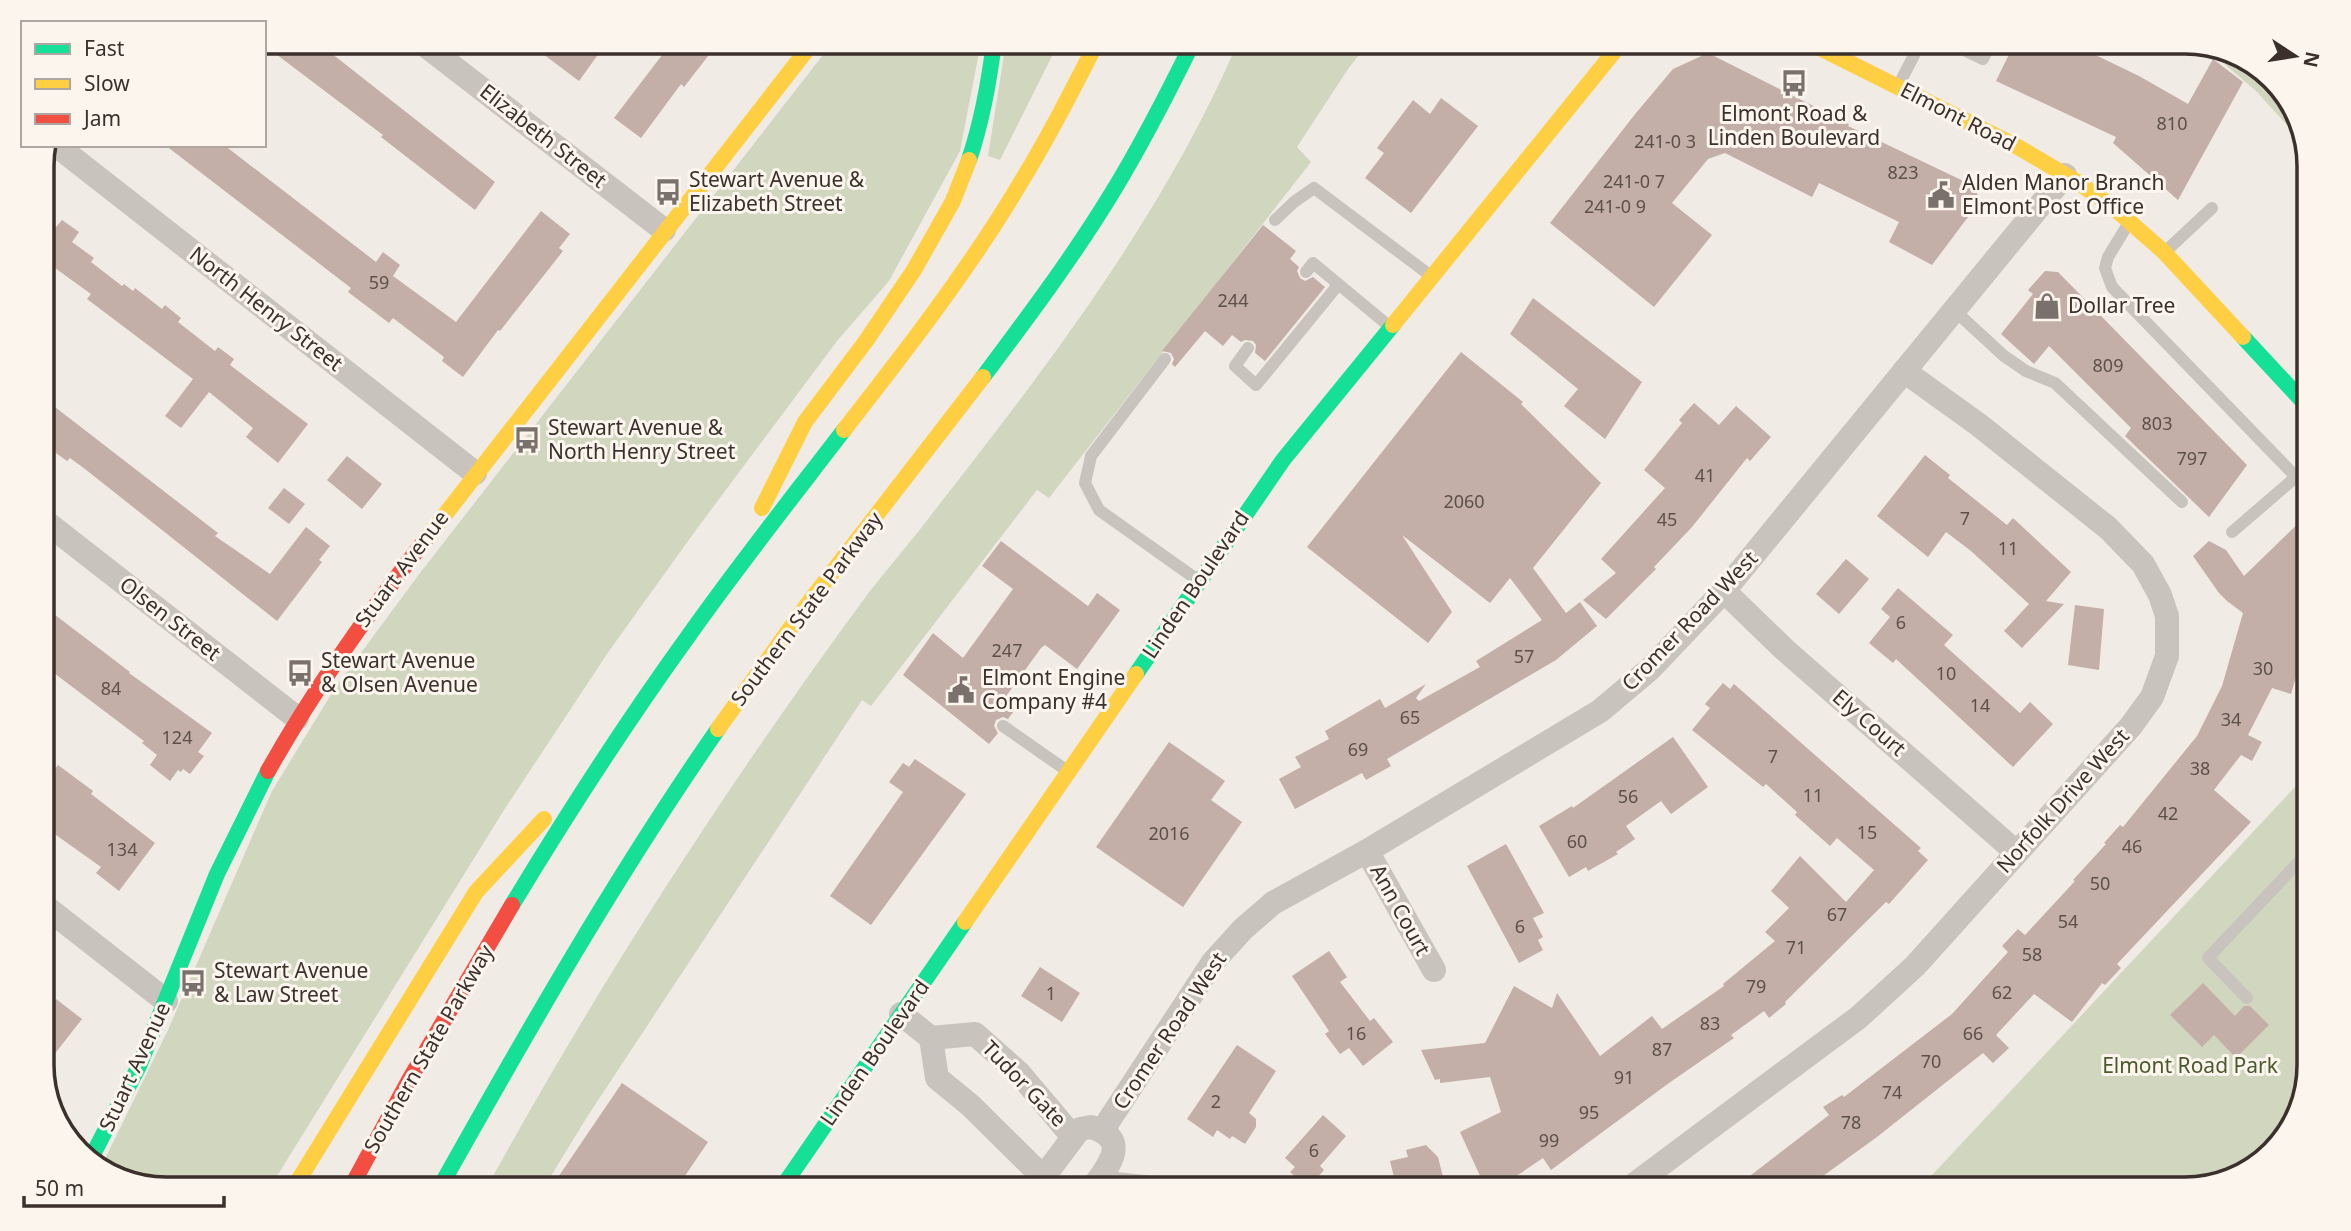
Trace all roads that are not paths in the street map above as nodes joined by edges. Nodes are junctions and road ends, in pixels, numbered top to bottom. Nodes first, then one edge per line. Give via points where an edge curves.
1 (437, 54) edge
2 (803, 54) edge
3 (992, 54) edge
4 (1091, 54) edge
5 (1187, 54) edge
6 (1612, 54) edge
7 (1833, 54) edge
8 (1915, 54) edge
9 (1898, 86) junction
10 (59, 147) edge
11 (2065, 175) junction
12 (2212, 208) dead end
13 (1275, 220) dead end
14 (2130, 221) junction
15 (664, 230) junction
16 (2164, 252) junction
17 (1306, 272) dead end
18 (1431, 276) junction
19 (1338, 285) junction
20 (1954, 310) junction
21 (1390, 326) junction
22 (1248, 348) dead end
23 (1165, 359) dead end
24 (1904, 371) junction
25 (2297, 395) edge
26 (475, 473) junction
27 (2297, 473) edge
28 (2297, 483) edge
29 (2182, 502) dead end
30 (54, 528) edge
31 (2232, 532) dead end
32 (1199, 581) junction
33 (1724, 592) junction
34 (719, 594) junction
35 (297, 718) junction
36 (1003, 726) dead end
37 (608, 751) junction
38 (1068, 772) junction
39 (1367, 851) junction
40 (2016, 852) junction
41 (2297, 864) edge
42 (54, 913) edge
43 (1434, 970) dead end
44 (2247, 998) dead end
45 (166, 1001) junction
46 (901, 1014) junction
47 (931, 1038) junction
48 (1102, 1131) junction
49 (1073, 1137) junction
50 (95, 1151) edge
51 (300, 1177) edge
52 (357, 1177) edge
53 (446, 1177) edge
54 (789, 1177) edge
55 (1036, 1177) edge
56 (1047, 1177) edge
57 (1101, 1177) edge
58 (1644, 1177) edge

1 - 15 street, Elizabeth Street
2 - 15 main road, Stuart Avenue
3 - 34 main road via 980,128 954,202 888,309 806,421
4 - 34 main road, Southern State Parkway via 1059,121 985,243
5 - 53 main road, Southern State Parkway via 1125,174 1045,296 747,687 649,832 532,1023
6 - 18 main road, Linden Boulevard
7 - 9 main road, Elmont Road
8 - 9 lane
9 - 11 main road, Elmont Road
10 - 26 street, North Henry Street
11 - 14 main road, Elmont Road
11 - 20 street, Cromer Road West
12 - 16 lane
13 - 18 lane via 1314,188
14 - 16 main road, Elmont Road
14 - 27 lane via 2108,257 2105,268 2112,286
15 - 26 main road, Stuart Avenue
16 - 25 main road, Elmont Road
17 - 19 lane via 1313,263
18 - 21 main road, Linden Boulevard
19 - 21 lane
19 - 22 lane via 1256,385 1235,366
20 - 24 street, Cromer Road West
20 - 29 lane via 2004,356 2055,383
21 - 32 main road, Linden Boulevard via 1283,460
23 - 32 lane via 1091,456 1085,483 1099,510
24 - 33 street, Cromer Road West
24 - 40 street, Norfolk Drive West via 2108,528 2143,564 2167,617 2167,656 2152,697
26 - 35 main road, Stuart Avenue via 383,592
28 - 31 lane
30 - 35 street, Olsen Street
32 - 38 main road, Linden Boulevard
33 - 39 street, Cromer Road West via 1650,669 1600,711
33 - 40 street, Ely Court
34 - 37 main road, Southern State Parkway
35 - 45 main road, Stuart Avenue via 228,850
36 - 38 lane
37 - 51 main road via 477,892
37 - 52 main road, Southern State Parkway via 455,1000
38 - 46 main road, Linden Boulevard
39 - 43 street, Ann Court
39 - 48 street, Cromer Road West via 1273,903 1243,929 1213,962
40 - 58 street, Norfolk Drive West via 1915,966 1859,1017
41 - 44 lane via 2208,958
42 - 45 street
45 - 50 main road, Stuart Avenue
46 - 47 street
46 - 54 main road, Linden Boulevard
47 - 49 street, Tudor Gate via 975,1034 1019,1073
47 - 55 street via 937,1078 970,1105
48 - 49 street via 1091,1126
48 - 57 street via 1114,1144 1114,1154
49 - 56 street

